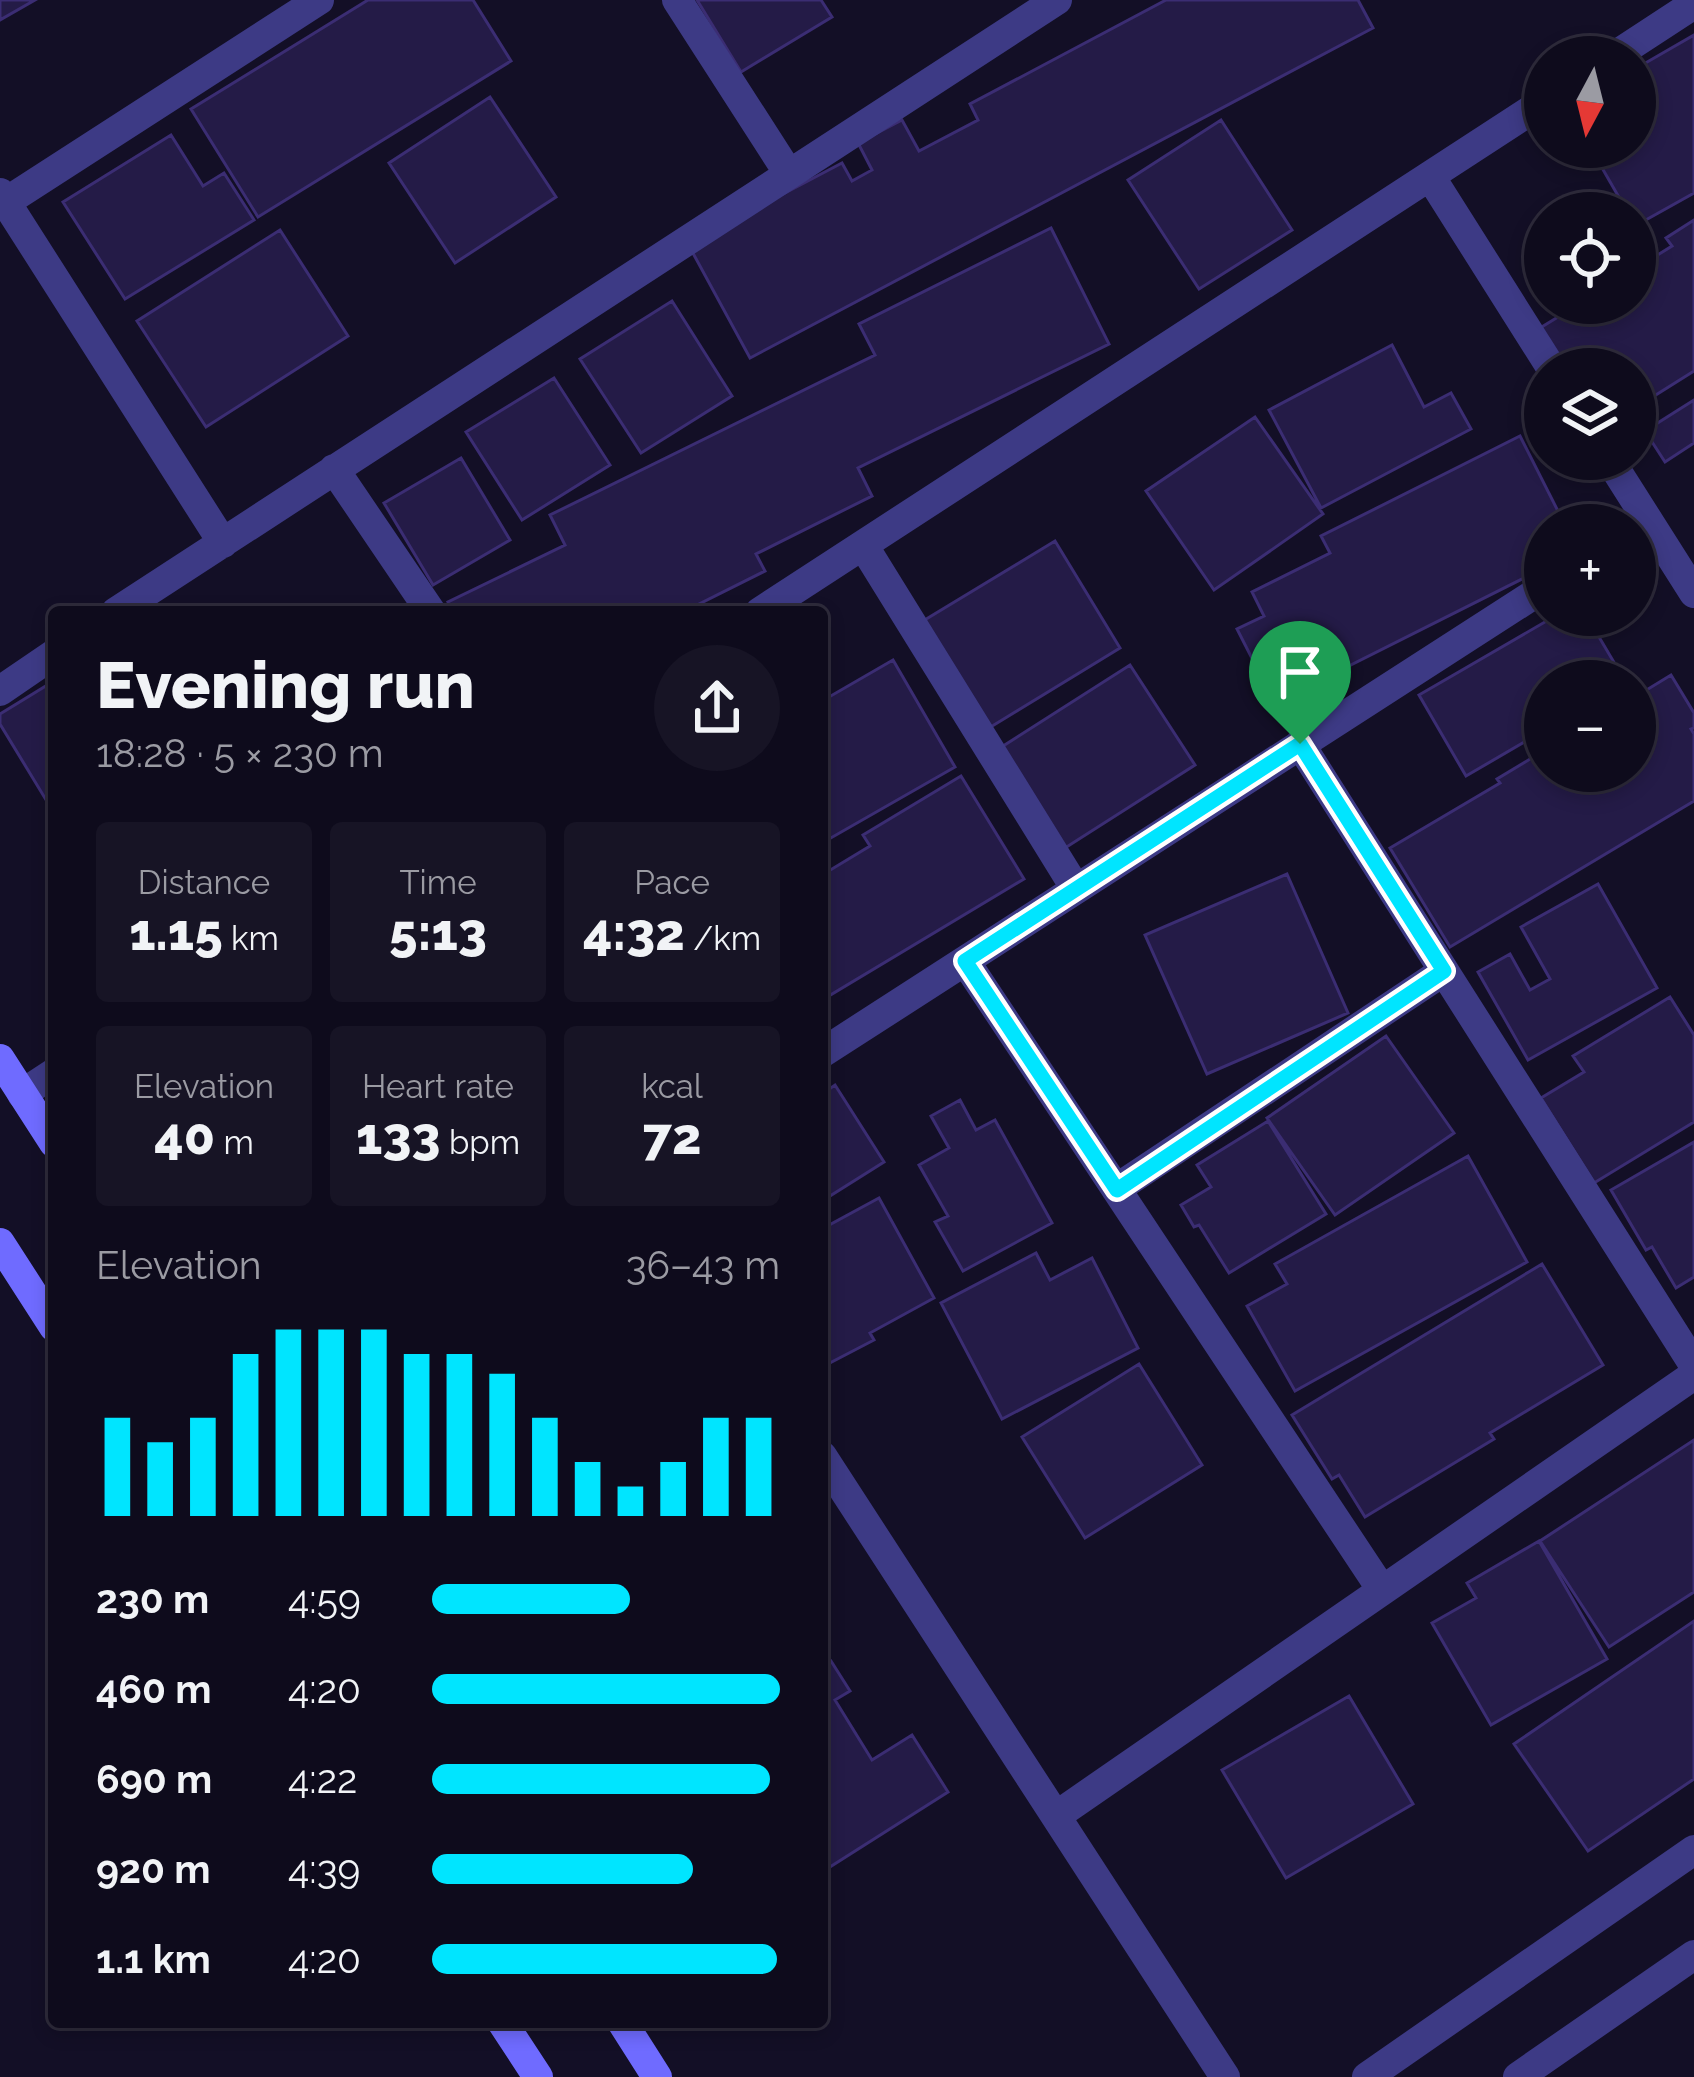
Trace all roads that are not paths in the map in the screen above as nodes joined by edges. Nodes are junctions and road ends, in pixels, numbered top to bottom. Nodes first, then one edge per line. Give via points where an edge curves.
1 (319, 0) edge
2 (677, 0) edge
3 (1057, 0) edge
4 (1694, 4) edge
5 (1645, 36) edge
6 (1524, 115) edge
7 (789, 174) junction
8 (1430, 176) junction
9 (3, 198) edge
10 (1539, 348) edge
11 (334, 470) junction
12 (223, 542) junction
13 (1656, 544) edge
14 (863, 545) junction
15 (1694, 593) edge
16 (1524, 600) edge
17 (129, 606) edge
18 (427, 606) edge
19 (769, 606) edge
20 (48, 658) edge
21 (0, 691) edge
22 (1300, 744) junction
23 (1076, 889) junction
24 (965, 961) junction
25 (1444, 971) junction
26 (828, 1048) edge
27 (0, 1059) edge
28 (48, 1077) edge
29 (22, 1094) junction
30 (48, 1134) edge
31 (1117, 1190) junction
32 (0, 1243) edge
33 (48, 1318) edge
34 (1694, 1365) edge
35 (1694, 1375) edge
36 (828, 1465) edge
37 (1382, 1590) junction
38 (1055, 1816) junction
39 (1694, 1850) edge
40 (1694, 1955) edge
41 (506, 2028) edge
42 (626, 2028) edge
43 (538, 2077) edge
44 (657, 2077) edge
45 (1225, 2077) edge
46 (1367, 2077) edge
47 (1518, 2077) edge

1 - 9 street
2 - 7 street
3 - 7 street
4 - 5 street
6 - 8 street
7 - 11 street
8 - 10 street
8 - 14 street
9 - 12 street
11 - 12 street
11 - 18 street
12 - 17 street
13 - 15 street
14 - 19 street
14 - 23 street
16 - 22 street
20 - 21 street
22 - 23 street
22 - 25 street
23 - 24 street
24 - 26 street
24 - 31 street
25 - 31 street
25 - 34 street
27 - 29 street
28 - 29 street
29 - 30 street
31 - 37 street
32 - 33 street
35 - 37 street
36 - 38 street
37 - 38 street
38 - 45 street
39 - 46 street
40 - 47 street
41 - 43 street
42 - 44 street

